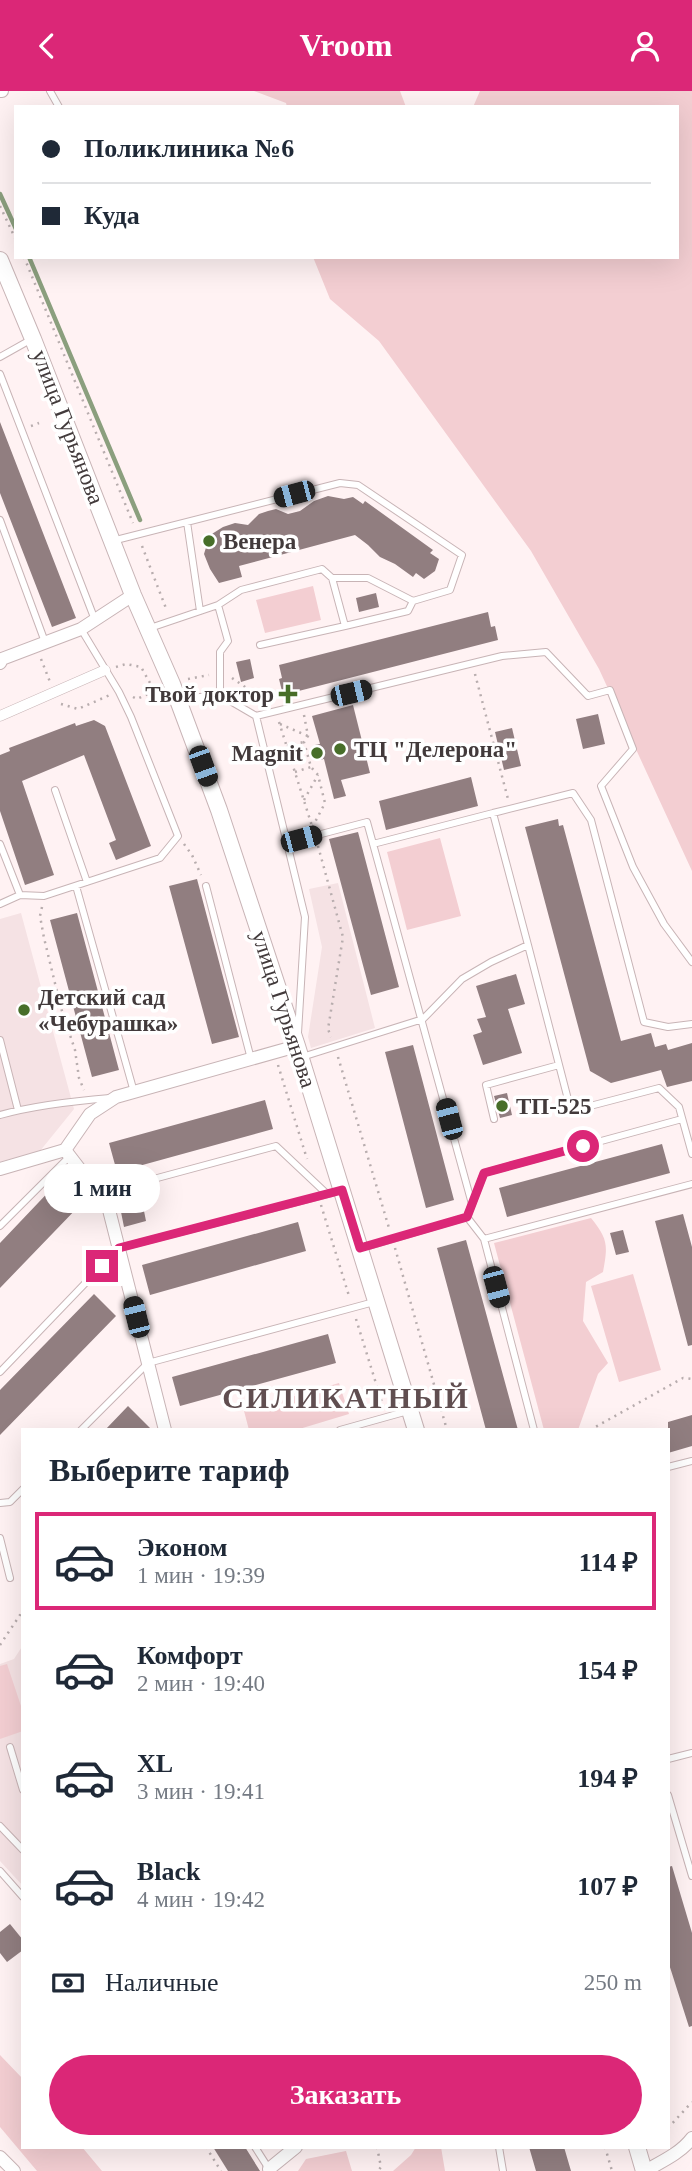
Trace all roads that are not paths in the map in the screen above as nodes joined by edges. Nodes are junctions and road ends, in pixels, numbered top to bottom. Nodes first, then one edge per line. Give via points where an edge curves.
1 (0, 260) edge
2 (33, 339) junction
3 (0, 357) edge
4 (0, 374) edge
5 (0, 520) edge
6 (187, 522) junction
7 (112, 541) junction
8 (332, 578) junction
9 (133, 595) junction
10 (413, 601) junction
11 (218, 605) junction
12 (200, 611) junction
13 (95, 620) junction
14 (345, 627) junction
15 (81, 629) junction
16 (148, 629) junction
17 (40, 644) junction
18 (260, 645) dead end
19 (1, 658) edge
20 (105, 670) junction
21 (220, 695) junction
22 (178, 700) junction
23 (0, 716) edge
24 (256, 716) junction
25 (55, 790) dead end
26 (493, 813) junction
27 (287, 843) junction
28 (0, 844) edge
29 (373, 844) junction
30 (87, 882) junction
31 (76, 886) junction
32 (206, 886) road end
33 (20, 895) junction
34 (0, 904) edge
35 (528, 945) junction
36 (692, 962) edge
37 (423, 1019) junction
38 (692, 1024) edge
39 (0, 1040) edge
40 (299, 1051) junction
41 (251, 1059) junction
42 (559, 1065) junction
43 (134, 1092) junction
44 (116, 1097) junction
45 (18, 1110) junction
46 (0, 1115) edge
47 (494, 1119) dead end
48 (682, 1119) junction
49 (67, 1153) junction
50 (692, 1154) edge
51 (0, 1169) edge
52 (692, 1184) edge
53 (335, 1192) junction
54 (472, 1204) junction
55 (108, 1206) junction
56 (467, 1217) junction
57 (0, 1226) edge
58 (484, 1239) junction
59 (119, 1248) junction
60 (360, 1248) junction
61 (376, 1301) junction
62 (148, 1363) junction
63 (0, 1372) edge
64 (410, 1410) junction
65 (83, 1428) edge
66 (164, 1428) edge
67 (347, 1428) edge
68 (415, 1428) edge
69 (533, 1428) edge
70 (692, 1461) edge
71 (670, 1466) edge
72 (21, 1491) edge
73 (0, 1503) edge
74 (0, 1538) edge
75 (10, 1579) dead end
76 (10, 1747) dead end
77 (692, 1753) edge
78 (670, 1758) edge
79 (21, 1783) edge
80 (670, 1802) edge
81 (0, 1826) edge
82 (21, 1848) edge
83 (0, 1871) edge
84 (692, 1876) edge
85 (21, 1895) edge
86 (692, 2138) edge
87 (256, 2149) edge
88 (294, 2149) edge
89 (499, 2149) edge
90 (638, 2149) edge
91 (0, 2157) edge
92 (269, 2170) edge
93 (14, 2171) edge
94 (503, 2171) edge
95 (645, 2171) edge

1 - 2 street, улица Гурьянова
2 - 3 lane
2 - 7 street, улица Гурьянова
4 - 13 lane
5 - 17 lane
6 - 7 lane
6 - 10 lane via 340,483 358,485 462,555 450,590
6 - 12 lane
7 - 9 street, улица Гурьянова
8 - 10 lane via 368,578
8 - 11 lane via 322,569 241,590
8 - 14 lane
9 - 13 street
9 - 16 street, улица Гурьянова
10 - 14 lane via 408,611
11 - 12 lane
11 - 21 lane via 228,641 220,652
12 - 16 lane
13 - 15 street
14 - 18 lane
15 - 17 street
15 - 20 lane
16 - 22 street, улица Гурьянова
17 - 19 street
20 - 23 street
20 - 30 lane via 131,717 178,836 160,858
21 - 22 lane
21 - 24 lane
22 - 40 street, улица Гурьянова
24 - 27 lane
24 - 36 lane via 502,656 546,652 588,696 610,690 633,749 601,786 633,867 664,924
25 - 30 lane
26 - 29 lane
26 - 35 lane
26 - 38 lane via 573,793 591,820 644,1022 668,1027
27 - 29 lane via 367,822
27 - 40 lane via 305,917
28 - 33 lane
29 - 37 lane
30 - 31 lane
31 - 33 lane via 44,897
31 - 43 lane
32 - 41 lane
33 - 34 lane
35 - 37 lane via 461,979
35 - 42 lane
37 - 40 lane via 335,1047
37 - 54 lane
39 - 45 lane
40 - 41 street
40 - 53 street, улица Гурьянова
41 - 43 street
42 - 47 lane via 486,1085
42 - 48 lane via 570,1111 659,1088 679,1107
43 - 44 street
44 - 45 lane
44 - 49 street via 90,1114
45 - 46 lane
48 - 50 lane
48 - 54 lane via 484,1173
49 - 51 street
49 - 55 street
49 - 57 lane
52 - 58 lane
53 - 55 lane via 313,1181 276,1146 124,1187
53 - 59 lane
53 - 60 street, улица Гурьянова
54 - 56 lane
55 - 59 street
56 - 58 lane
56 - 60 lane
58 - 69 lane
59 - 62 street
59 - 63 lane
60 - 61 street, улица Гурьянова
61 - 62 lane
61 - 64 street, улица Гурьянова
62 - 65 lane
62 - 66 street
64 - 67 lane
64 - 68 street, улица Гурьянова
70 - 71 lane
72 - 73 lane via 10,1502
74 - 75 lane
76 - 79 lane
77 - 78 lane
80 - 84 lane
81 - 82 lane
83 - 85 lane
86 - 95 street
87 - 92 lane
88 - 92 street
89 - 94 lane
90 - 95 street
91 - 93 street

